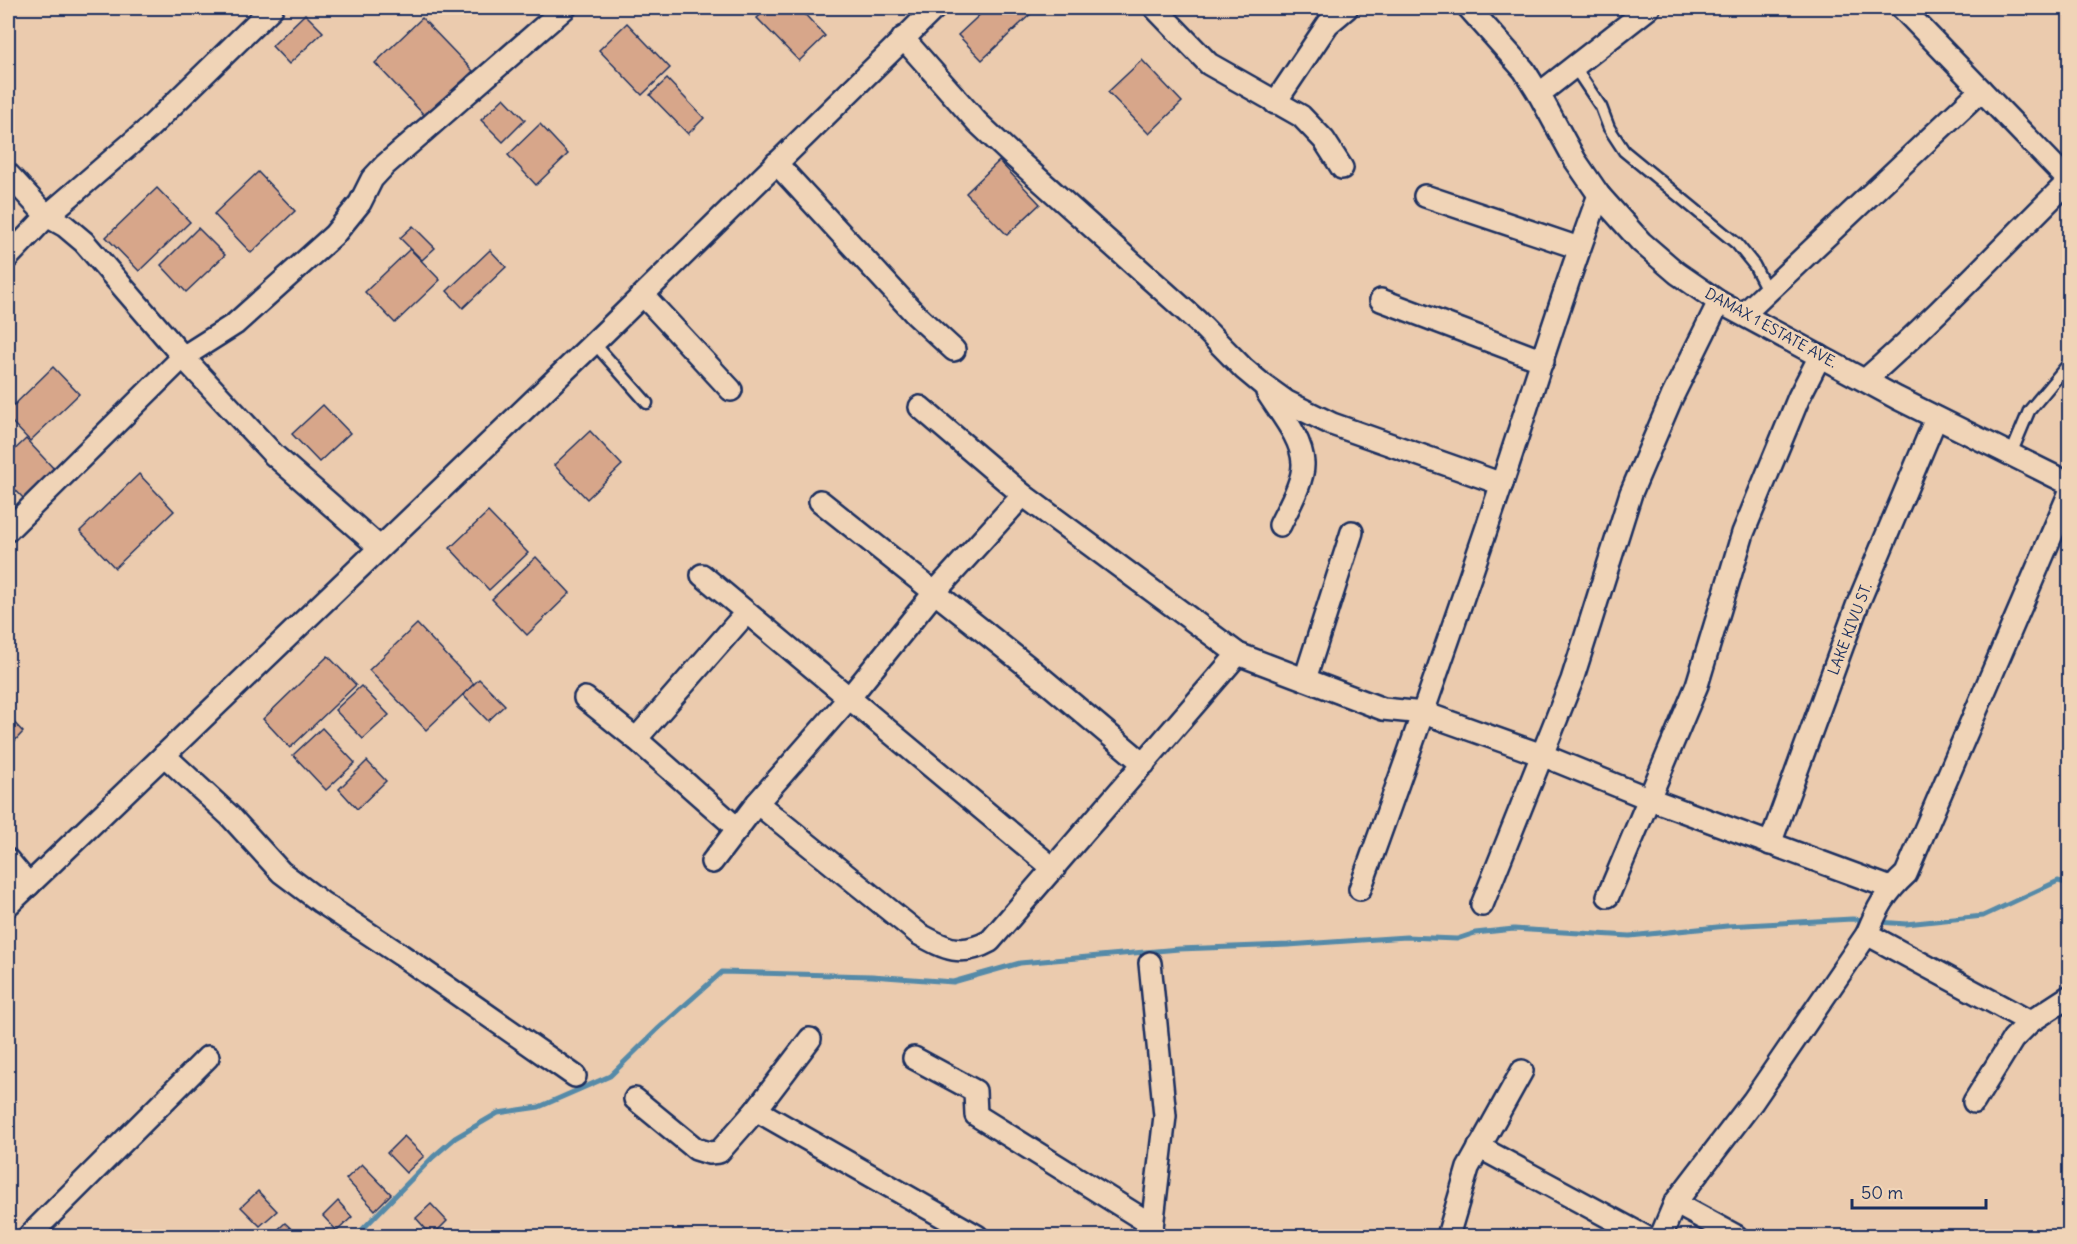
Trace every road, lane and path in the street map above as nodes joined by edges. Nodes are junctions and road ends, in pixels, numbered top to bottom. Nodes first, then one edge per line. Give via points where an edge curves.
1 (272, 8) edge
2 (566, 8) edge
3 (935, 8) edge
4 (1155, 8) edge
5 (1347, 8) edge
6 (1469, 8) edge
7 (1649, 8) edge
8 (1902, 8) edge
9 (903, 38) junction
10 (1575, 68) junction
11 (1981, 90) junction
12 (1539, 94) junction
13 (1275, 103) junction
14 (777, 163) junction
15 (1342, 168) dead end
16 (8, 174) edge
17 (2069, 180) edge
18 (1599, 195) junction
19 (1425, 196) dead end
20 (47, 216) junction
21 (1579, 248) junction
22 (8, 257) edge
23 (1768, 292) junction
24 (643, 296) junction
25 (1381, 300) dead end
26 (1719, 302) junction
27 (1744, 314) junction
28 (594, 343) junction
29 (954, 350) dead end
30 (1820, 356) junction
31 (183, 357) junction
32 (1543, 361) junction
33 (2070, 362) edge
34 (1865, 380) junction
35 (1262, 384) junction
36 (730, 390) dead end
37 (647, 403) dead end
38 (920, 407) dead end
39 (1936, 418) junction
40 (2010, 454) junction
41 (1502, 484) junction
42 (2070, 484) edge
43 (2070, 492) edge
44 (1023, 495) junction
45 (820, 501) dead end
46 (1280, 525) dead end
47 (8, 530) edge
48 (1352, 532) dead end
49 (379, 547) junction
50 (702, 575) dead end
51 (934, 593) junction
52 (746, 613) junction
53 (1238, 654) junction
54 (1305, 679) junction
55 (850, 697) junction
56 (585, 698) dead end
57 (1424, 713) junction
58 (636, 739) junction
59 (164, 755) junction
60 (1542, 755) junction
61 (1144, 764) junction
62 (1650, 799) junction
63 (758, 803) junction
64 (738, 829) junction
65 (1770, 844) junction
66 (8, 860) edge
67 (712, 862) dead end
68 (1054, 869) junction
69 (29, 885) junction
70 (1360, 889) dead end
71 (1608, 896) dead end
72 (1886, 896) junction
73 (8, 905) edge
74 (1482, 905) dead end
75 (1869, 931) junction
76 (1150, 963) dead end
77 (2070, 996) edge
78 (2030, 1022) junction
79 (810, 1039) dead end
80 (208, 1057) dead end
81 (914, 1058) dead end
82 (1522, 1071) dead end
83 (575, 1076) dead end
84 (635, 1099) dead end
85 (1974, 1102) dead end
86 (756, 1110) junction
87 (1479, 1147) junction
88 (1676, 1203) junction
89 (1151, 1231) edge
90 (29, 1236) edge
91 (977, 1236) edge
92 (1448, 1236) edge
93 (1644, 1236) edge
94 (1661, 1236) edge
95 (1736, 1236) edge

1 - 20 street via 148,129
2 - 31 street via 385,165 372,179 360,203 320,248 235,324
3 - 9 street
4 - 13 street via 1209,64
5 - 13 street via 1328,24
6 - 12 street, DAMAX 1 ESTATE AVE. via 1511,54
7 - 10 street
8 - 11 street
9 - 14 street
9 - 35 street via 1012,156
10 - 12 street
10 - 23 lane via 1601,106 1624,152 1737,244
11 - 17 street
11 - 23 street
12 - 18 street, DAMAX 1 ESTATE AVE.
13 - 15 street via 1301,116 1324,140
14 - 24 street
14 - 29 street via 916,315
16 - 20 street
17 - 34 street via 1963,290
18 - 21 street
18 - 26 street, DAMAX 1 ESTATE AVE. via 1641,242
19 - 21 street
20 - 22 street
20 - 31 street via 84,242
21 - 32 street
23 - 27 street
24 - 28 street
24 - 36 street
25 - 32 street
26 - 27 street, DAMAX 1 ESTATE AVE.
26 - 60 street via 1631,493 1572,680
27 - 30 street, DAMAX 1 ESTATE AVE.
28 - 37 lane
28 - 49 street
30 - 34 street, DAMAX 1 ESTATE AVE.
30 - 62 street via 1743,533 1697,685
31 - 47 street
31 - 49 street via 274,455
32 - 41 street
33 - 40 lane via 2029,411
34 - 39 street, DAMAX 1 ESTATE AVE.
35 - 41 street via 1287,402 1332,424
35 - 46 street via 1299,443 1304,464
38 - 44 street
39 - 40 street, DAMAX 1 ESTATE AVE.
39 - 65 street, LAKE KIVU ST. via 1857,606
40 - 42 street, DAMAX 1 ESTATE AVE.
41 - 57 street
43 - 72 street via 1906,874
44 - 51 street
44 - 53 street
45 - 51 street
48 - 54 street
49 - 59 street
50 - 52 street
51 - 55 street
51 - 61 street
52 - 55 street
52 - 58 street
53 - 54 street
53 - 61 street
54 - 57 street via 1383,709
55 - 63 street
55 - 68 street
56 - 58 street
57 - 60 street
57 - 70 street
58 - 64 street
59 - 69 street
59 - 83 street via 230,816 281,872
60 - 62 street
60 - 74 street
61 - 68 street
62 - 65 street
62 - 71 street
63 - 64 street
63 - 68 street via 919,934 952,950 978,948 990,941
64 - 67 street
65 - 72 street
66 - 69 street
69 - 73 street
72 - 75 street
75 - 78 street
75 - 88 street via 1753,1101
76 - 89 street via 1165,1116
77 - 78 street
78 - 85 street via 2013,1039
79 - 86 street
80 - 90 street
81 - 89 street via 975,1091 976,1115
82 - 87 street
84 - 86 street via 696,1149 709,1153 719,1152
86 - 91 street
87 - 92 street via 1468,1168
87 - 93 street
88 - 94 street
88 - 95 street

